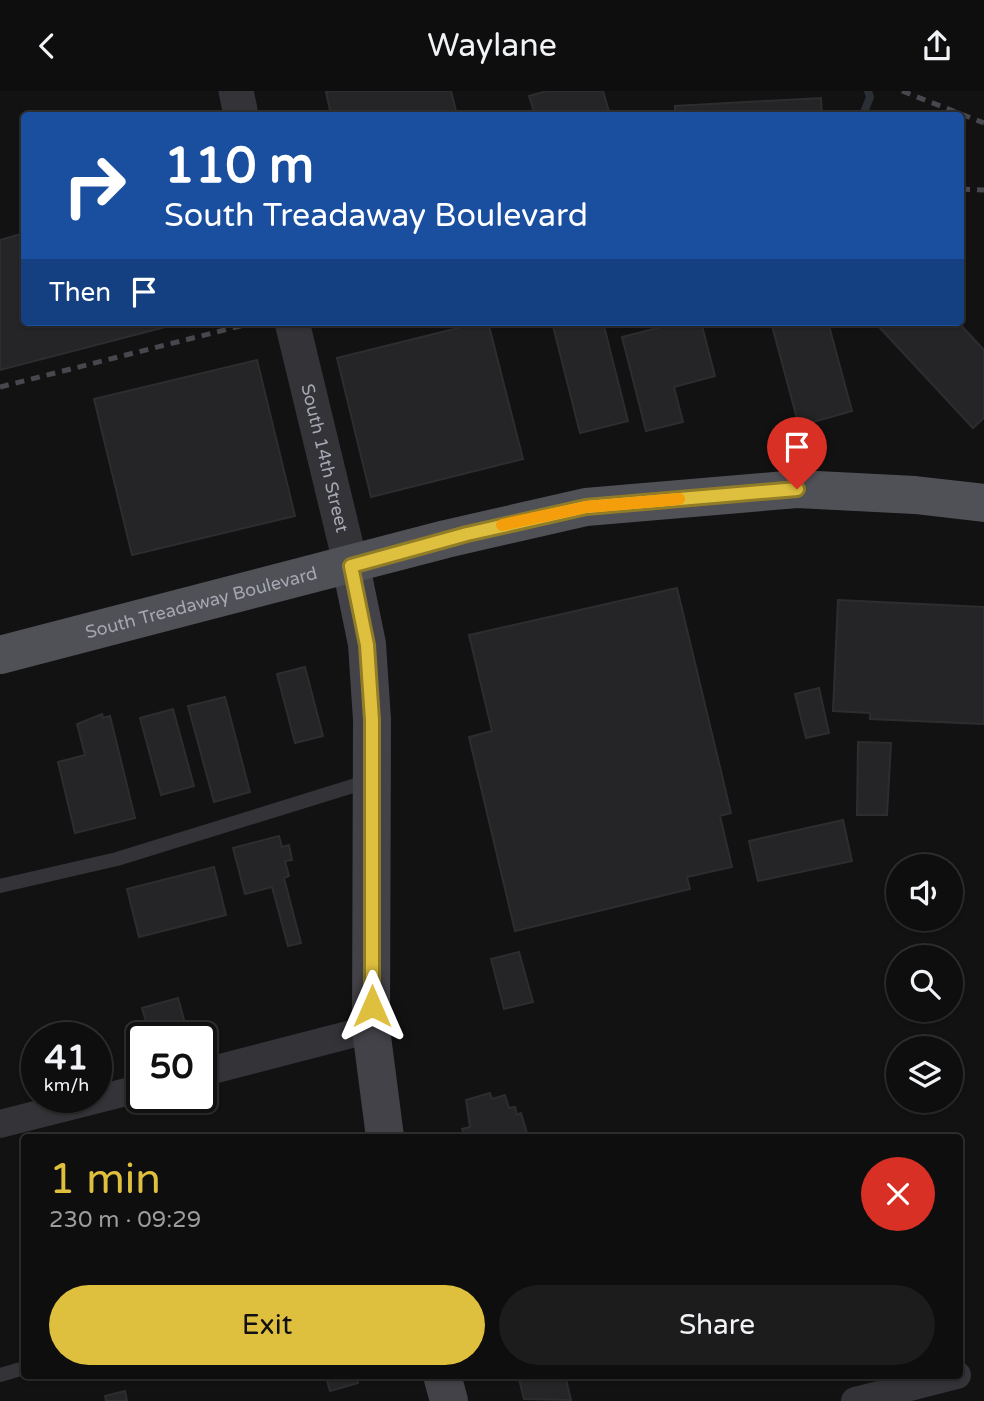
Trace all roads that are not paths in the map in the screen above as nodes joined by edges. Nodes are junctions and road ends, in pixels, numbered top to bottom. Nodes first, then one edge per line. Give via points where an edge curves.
1 (236, 91) edge
2 (241, 112) edge
3 (293, 326) edge
4 (984, 503) edge
5 (351, 566) junction
6 (0, 655) edge
7 (372, 780) junction
8 (0, 886) edge
9 (371, 1029) junction
10 (217, 1069) edge
11 (126, 1092) edge
12 (0, 1124) edge
13 (385, 1134) edge
14 (21, 1369) edge
15 (0, 1375) edge
16 (443, 1379) edge
17 (944, 1379) edge
18 (449, 1401) edge
19 (855, 1401) edge

1 - 2 street
3 - 5 street, South 14th Street
4 - 5 main road, South Treadaway Boulevard via 797,489 586,507
5 - 6 main road, South Treadaway Boulevard
5 - 7 main road, South 14th Street via 367,645
7 - 8 lane via 129,856
7 - 9 main road, South 14th Street
9 - 10 street
9 - 13 main road, South 14th Street
11 - 12 street
14 - 15 lane
16 - 18 main road
17 - 19 street

